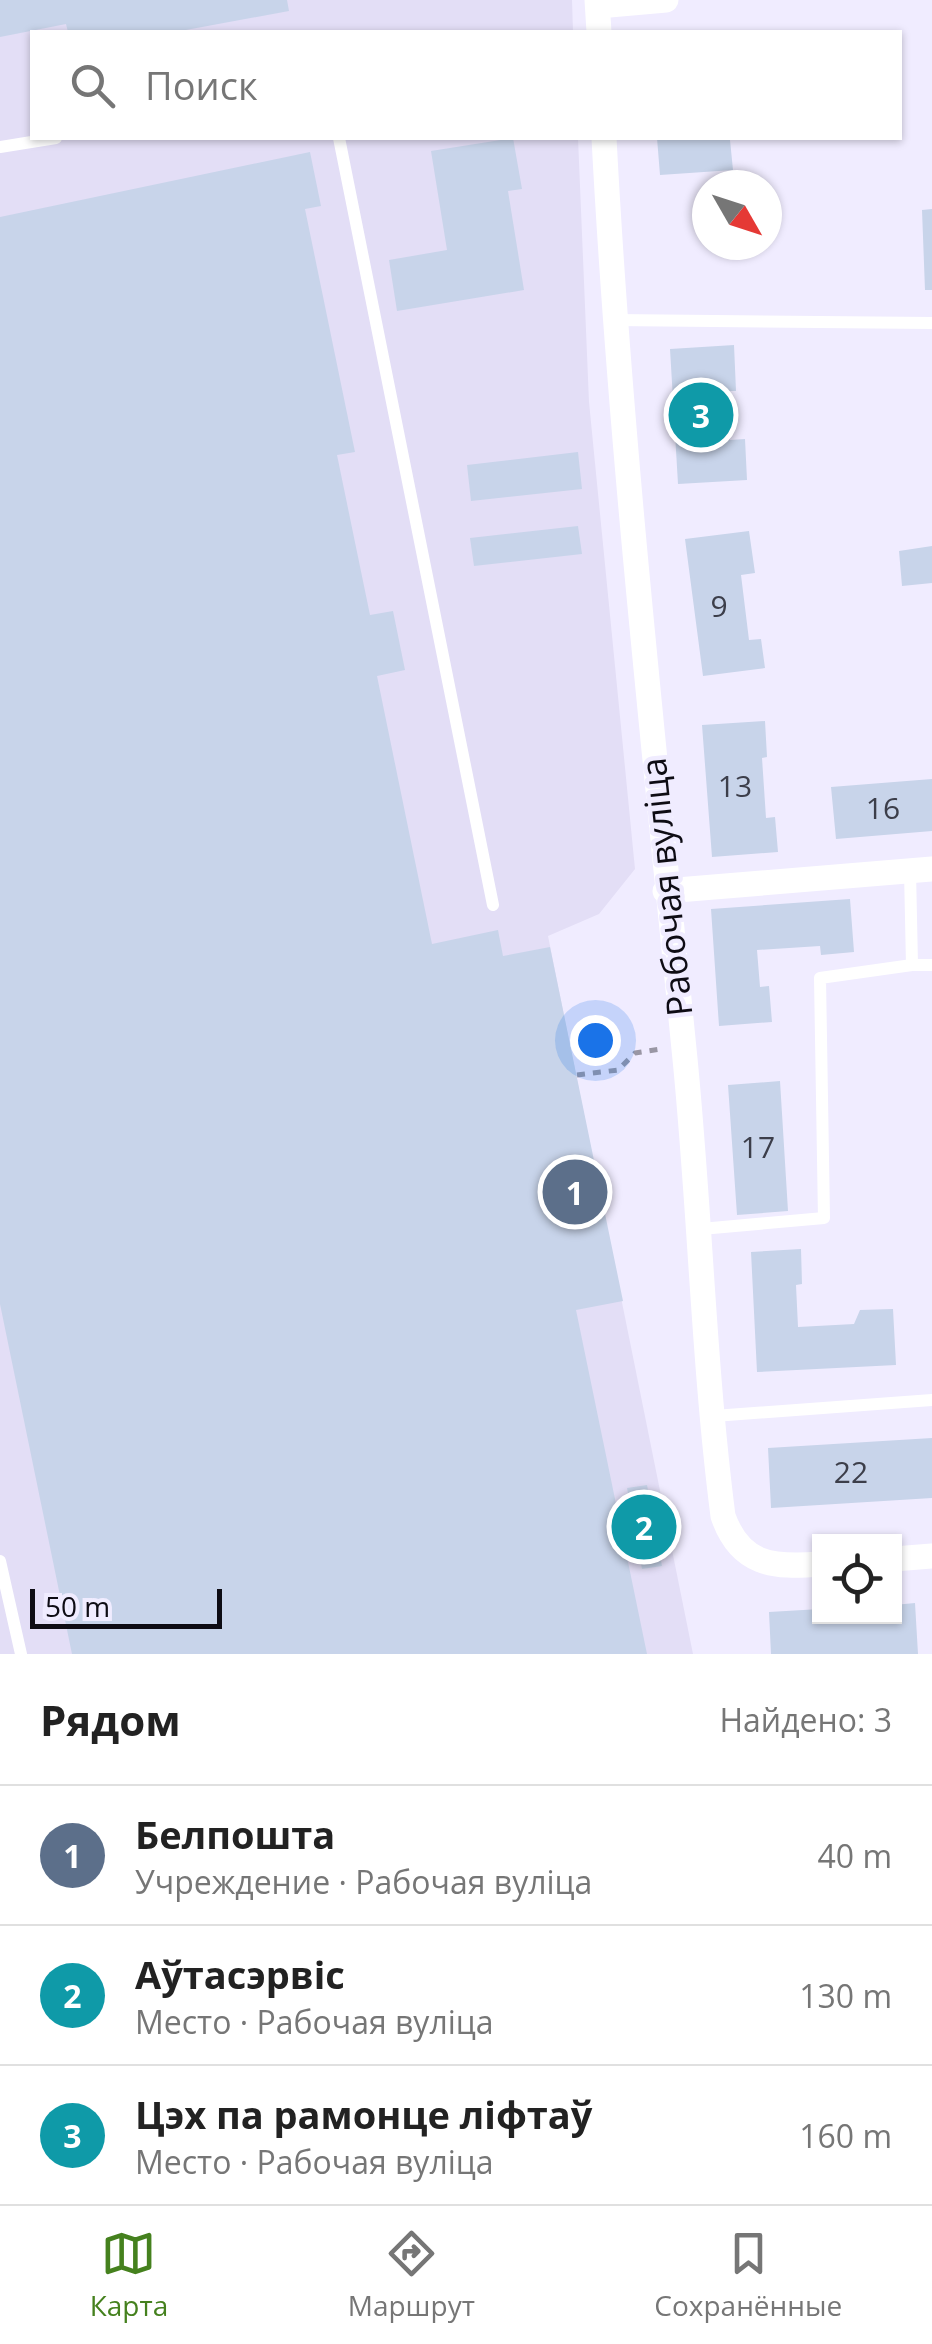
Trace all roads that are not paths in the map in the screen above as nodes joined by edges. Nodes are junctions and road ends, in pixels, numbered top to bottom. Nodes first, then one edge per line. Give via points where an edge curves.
1 (666, 0) edge
2 (598, 3) edge
3 (599, 30) edge
4 (44, 140) edge
5 (338, 140) edge
6 (604, 140) edge
7 (0, 147) edge
8 (614, 320) junction
9 (932, 323) edge
10 (921, 870) edge
11 (665, 891) junction
12 (493, 905) dead end
13 (912, 965) junction
14 (932, 965) edge
15 (700, 1229) junction
16 (932, 1400) edge
17 (714, 1416) junction
18 (932, 1556) edge
19 (902, 1558) edge
20 (0, 1561) edge
21 (812, 1565) edge
22 (21, 1654) edge

1 - 2 street
2 - 3 street
4 - 7 lane
5 - 12 lane
6 - 8 street, Рабочая вуліца
8 - 9 lane
8 - 11 street, Рабочая вуліца
10 - 11 street
10 - 13 lane
11 - 15 street, Рабочая вуліца
13 - 14 lane
13 - 15 lane via 820,978 824,1218
15 - 17 street, Рабочая вуліца
16 - 17 lane
17 - 21 street, Рабочая вуліца via 730,1538 780,1567
18 - 19 street
20 - 22 lane

